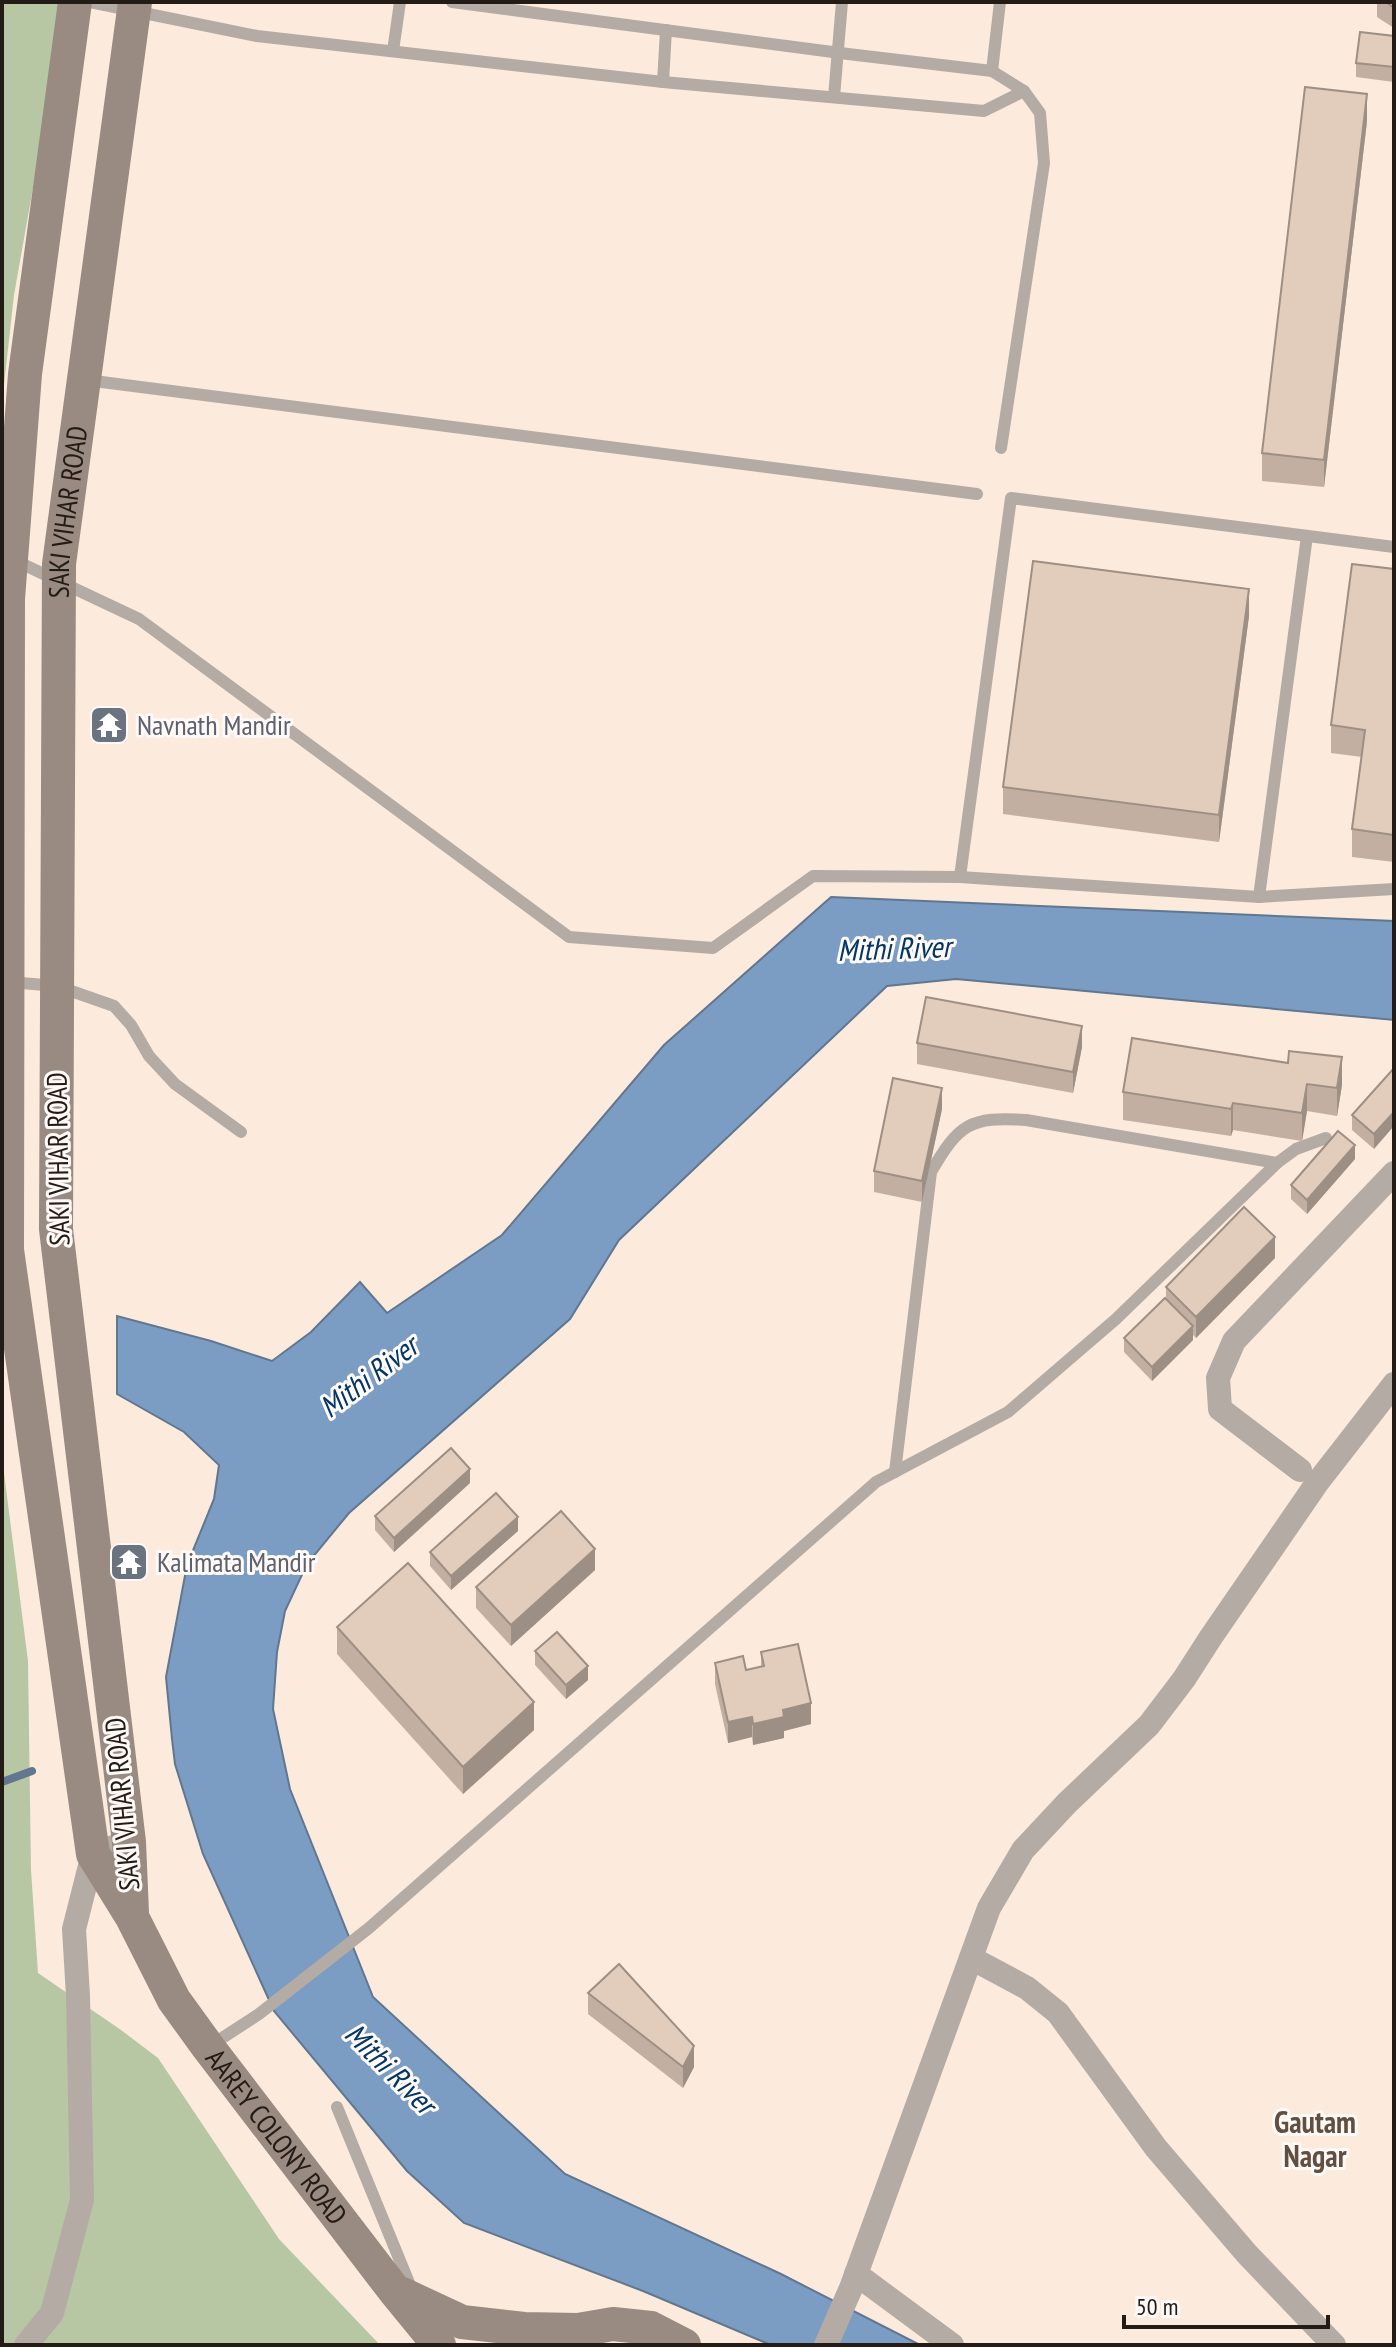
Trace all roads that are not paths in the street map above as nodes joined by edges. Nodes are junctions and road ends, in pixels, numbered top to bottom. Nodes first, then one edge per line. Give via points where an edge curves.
1 (75, 2) edge
2 (90, 2) edge
3 (400, 2) edge
4 (452, 2) edge
5 (842, 2) edge
6 (1000, 2) edge
7 (134, 6) edge
8 (666, 30) junction
9 (393, 51) junction
10 (836, 53) junction
11 (992, 71) junction
12 (663, 82) junction
13 (1024, 91) junction
14 (834, 97) junction
15 (86, 380) junction
16 (1001, 448) dead end
17 (977, 494) dead end
18 (1307, 536) junction
19 (1394, 547) edge
20 (11, 559) junction
21 (59, 582) junction
22 (960, 877) junction
23 (1394, 889) edge
24 (1259, 897) junction
25 (8, 981) junction
26 (57, 986) junction
27 (241, 1132) dead end
28 (1326, 1138) dead end
29 (7, 1146) junction
30 (56, 1147) junction
31 (1277, 1163) junction
32 (1394, 1173) edge
33 (72, 1366) junction
34 (24, 1369) junction
35 (1394, 1384) edge
36 (1300, 1470) dead end
37 (895, 1472) junction
38 (129, 1842) junction
39 (93, 1854) junction
40 (132, 1917) junction
41 (971, 1958) junction
42 (208, 2047) junction
43 (337, 2107) dead end
44 (854, 2281) junction
45 (405, 2295) junction
46 (26, 2345) edge
47 (439, 2345) edge
48 (684, 2345) edge
49 (826, 2345) edge
50 (952, 2345) edge
51 (1334, 2345) edge

1 - 20 main road, SAKI VIHAR ROAD via 25,374
2 - 7 lane
3 - 9 lane
4 - 8 lane
5 - 10 lane
6 - 11 lane
7 - 9 lane via 257,36
7 - 15 main road, SAKI VIHAR ROAD
8 - 10 lane
8 - 12 lane
9 - 12 lane
10 - 11 lane
10 - 14 lane
11 - 13 lane
12 - 14 lane
13 - 14 lane via 984,111
13 - 16 lane via 1040,113 1044,163
15 - 17 lane
15 - 21 main road, SAKI VIHAR ROAD
18 - 19 lane
18 - 22 lane via 1011,498
18 - 24 lane
20 - 21 lane
20 - 25 main road, SAKI VIHAR ROAD
21 - 22 lane via 139,619 569,937 713,948 813,876
21 - 26 main road, SAKI VIHAR ROAD
22 - 24 lane
23 - 24 lane
25 - 26 lane
25 - 29 main road, SAKI VIHAR ROAD
26 - 27 lane via 114,1006 175,1084
26 - 30 main road, SAKI VIHAR ROAD
28 - 31 lane
29 - 30 main road
29 - 34 main road, SAKI VIHAR ROAD via 7,1250
30 - 33 main road, SAKI VIHAR ROAD via 56,1229
31 - 37 lane via 1116,1319 1008,1412
31 - 37 lane via 1026,1120 994,1118 971,1124 949,1140 931,1172
32 - 36 street via 1234,1341 1218,1378 1220,1409
33 - 34 main road
33 - 38 main road, SAKI VIHAR ROAD
34 - 39 main road, SAKI VIHAR ROAD
35 - 41 street via 1317,1483 1149,1725 1023,1850 989,1908
37 - 42 lane via 876,1482 369,1928
38 - 39 street
38 - 40 main road, SAKI VIHAR ROAD
39 - 40 main road, SAKI VIHAR ROAD
39 - 46 street via 74,1929 82,2200 52,2313
40 - 42 main road, AAREY COLONY ROAD via 174,2000
41 - 44 street
41 - 51 street via 1027,1988 1058,2013 1156,2148
42 - 45 main road, AAREY COLONY ROAD
43 - 45 lane
44 - 49 street
44 - 50 street
45 - 47 main road, AAREY COLONY ROAD
45 - 48 main road via 462,2322 564,2330 613,2324 651,2328

